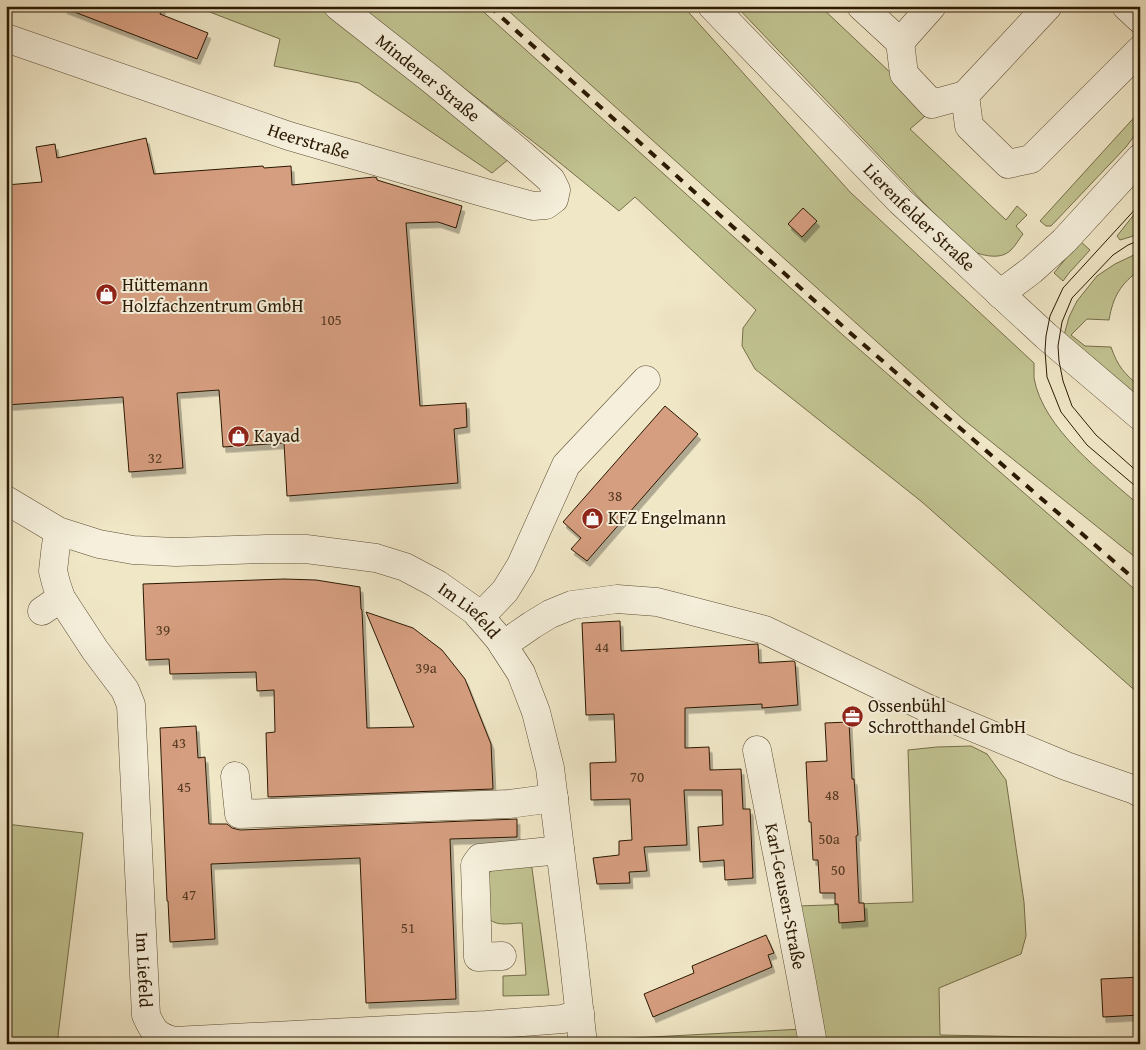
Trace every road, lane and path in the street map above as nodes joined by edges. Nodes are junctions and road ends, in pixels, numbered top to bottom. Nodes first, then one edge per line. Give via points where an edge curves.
1 (338, 6) edge
2 (712, 6) edge
3 (861, 6) edge
4 (932, 6) edge
5 (1048, 6) edge
6 (1126, 6) edge
7 (1140, 20) edge
8 (6, 38) edge
9 (900, 42) junction
10 (1140, 50) edge
11 (965, 95) junction
12 (518, 151) joint
13 (1140, 158) edge
14 (1000, 294) junction
15 (646, 380) dead end
16 (1140, 416) edge
17 (6, 500) edge
18 (58, 531) junction
19 (480, 617) junction
20 (503, 645) junction
21 (757, 750) dead end
22 (235, 776) dead end
23 (1140, 793) edge
24 (554, 798) junction
25 (560, 850) junction
26 (502, 956) dead end
27 (580, 1013) junction
28 (583, 1044) edge
29 (813, 1044) edge

1 - 12 street, Mindener Straße
2 - 14 street, Lierenfelder Straße via 900,201
3 - 9 street
4 - 9 street
5 - 11 street
6 - 7 street
8 - 12 street, Heerstraße via 289,136 533,206 546,205 554,199 556,190 551,180
9 - 11 street via 904,74 932,104
10 - 11 street via 1031,159 1008,164 969,126
13 - 14 street via 1064,241
14 - 16 street, Lierenfelder Straße
15 - 19 street via 566,465 521,565 504,591
17 - 18 street, Im Liefeld
18 - 19 street, Im Liefeld via 99,544 133,550 306,549 376,558 437,584
18 - 27 street, Im Liefeld via 52,604 95,650 125,690 131,704 146,1015 152,1029 163,1038 174,1041 563,1020
19 - 20 street, Im Liefeld
20 - 23 street via 550,614 572,606 617,599 657,602 765,630 929,709
20 - 24 street, Im Liefeld via 521,673 536,712
21 - 29 street, Karl-Geusen-Straße
22 - 24 street via 239,814 509,804
24 - 25 street, Im Liefeld
25 - 26 street via 480,858 475,865 478,958
25 - 27 street, Im Liefeld
27 - 28 street, Im Liefeld

